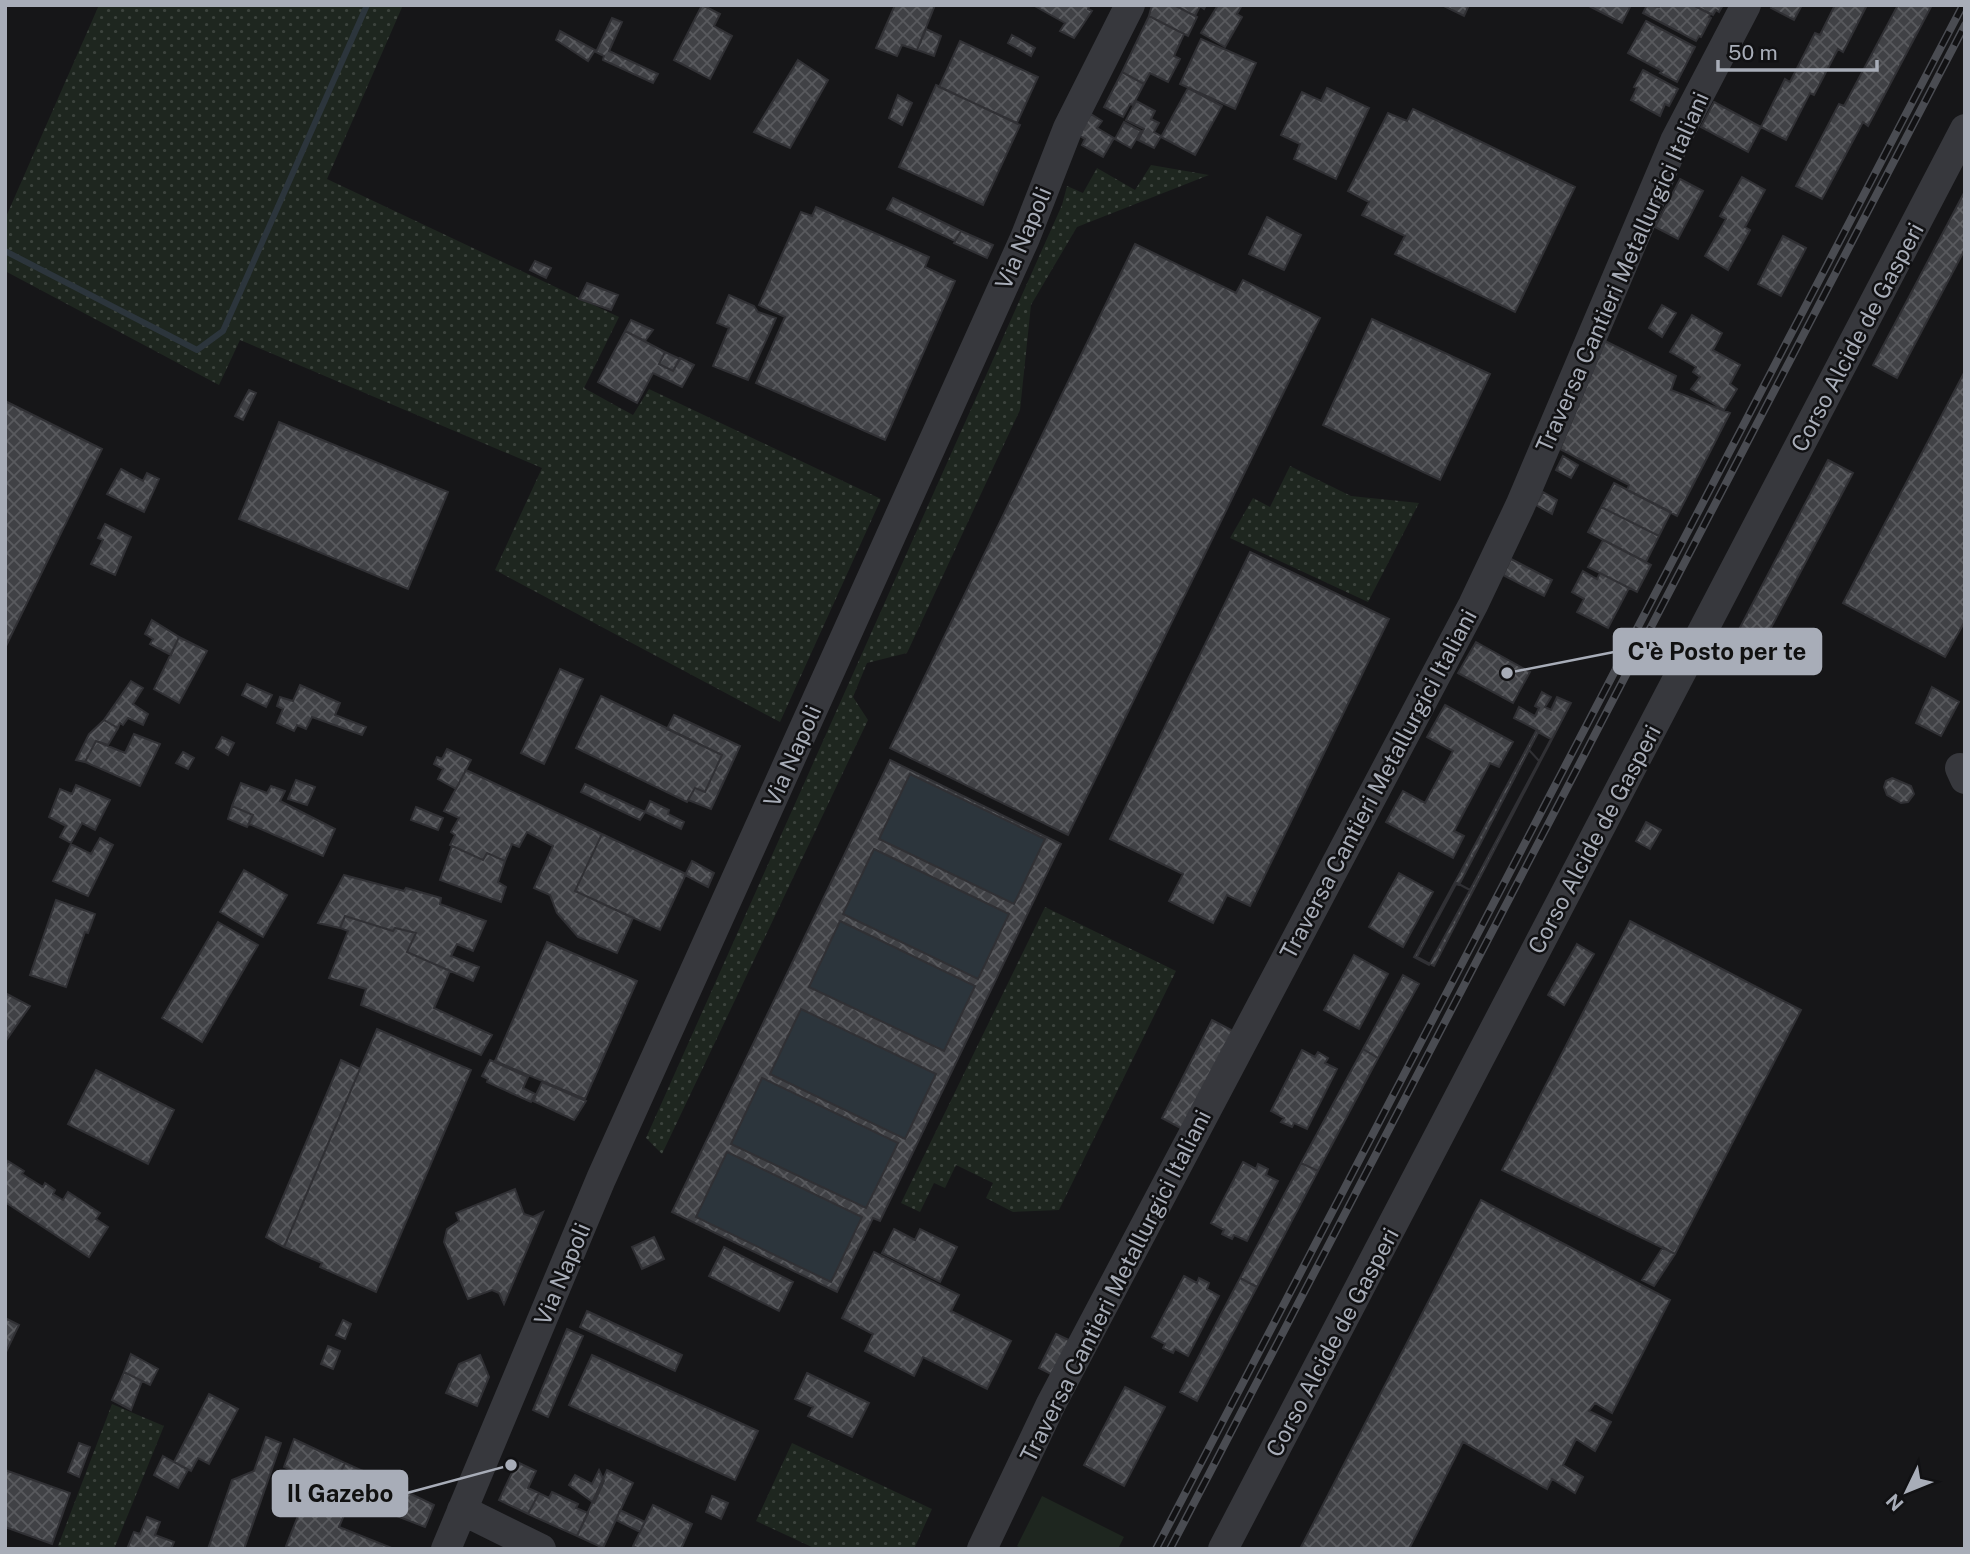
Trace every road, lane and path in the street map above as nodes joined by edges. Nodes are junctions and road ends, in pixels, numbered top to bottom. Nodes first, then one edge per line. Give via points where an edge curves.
1 (1130, 5) edge
2 (1746, 5) edge
3 (1965, 129) edge
4 (462, 1510) junction
5 (446, 1549) edge
6 (541, 1549) edge
7 (982, 1549) edge
8 (1223, 1549) edge

1 - 4 street, Via Napoli via 1068,128 1025,238 607,1166
2 - 7 street, Traversa Cantieri Metallurgici Italiani via 1675,141 1520,506 1473,605 1051,1404
3 - 8 street, Corso Alcide de Gasperi
4 - 5 street, Via Napoli
4 - 6 street

